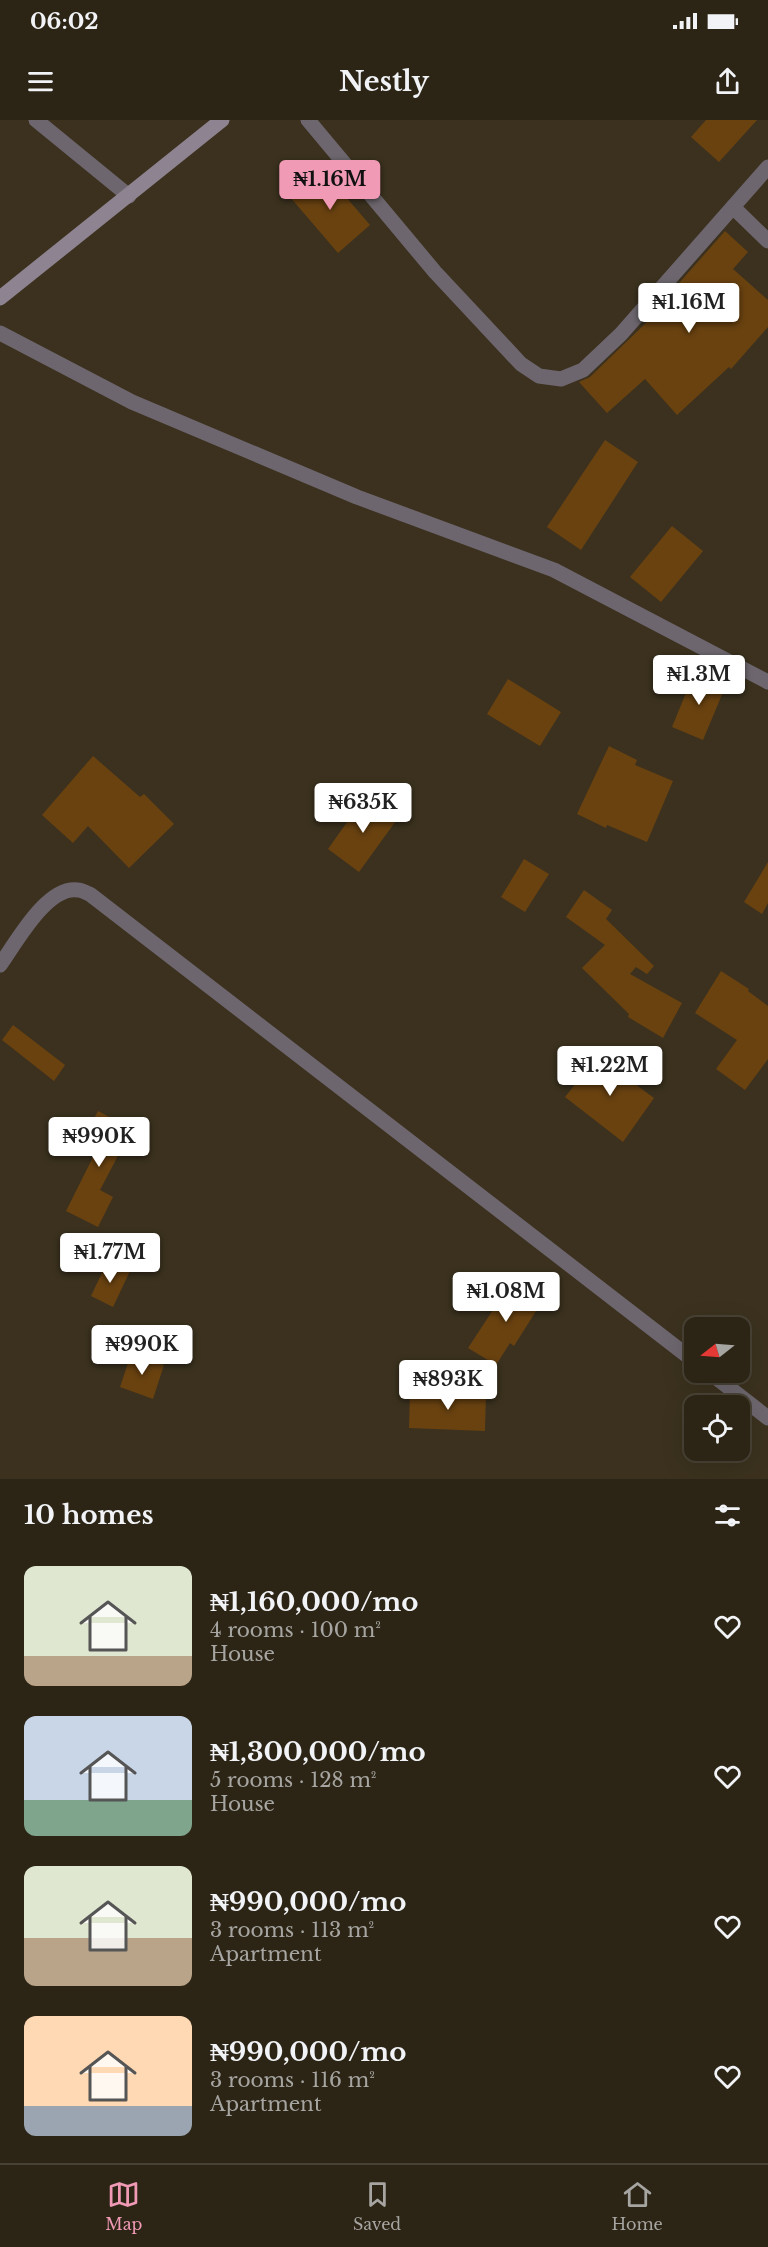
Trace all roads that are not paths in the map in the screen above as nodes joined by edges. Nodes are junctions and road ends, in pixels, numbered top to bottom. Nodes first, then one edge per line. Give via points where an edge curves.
1 (36, 120) edge
2 (222, 120) edge
3 (308, 120) edge
4 (768, 167) edge
5 (129, 196) junction
6 (733, 207) junction
7 (768, 241) edge
8 (0, 298) edge
9 (0, 333) edge
10 (768, 682) edge
11 (0, 965) edge
12 (684, 1354) edge
13 (723, 1383) edge
14 (768, 1418) edge

1 - 5 street
2 - 5 main road
3 - 6 street via 435,272 521,364 539,376 561,379 582,370 621,334
4 - 6 street
5 - 8 main road
6 - 7 street
9 - 10 street via 132,402 357,497 554,570
11 - 12 street via 42,907 58,894 77,889 91,895
13 - 14 street

